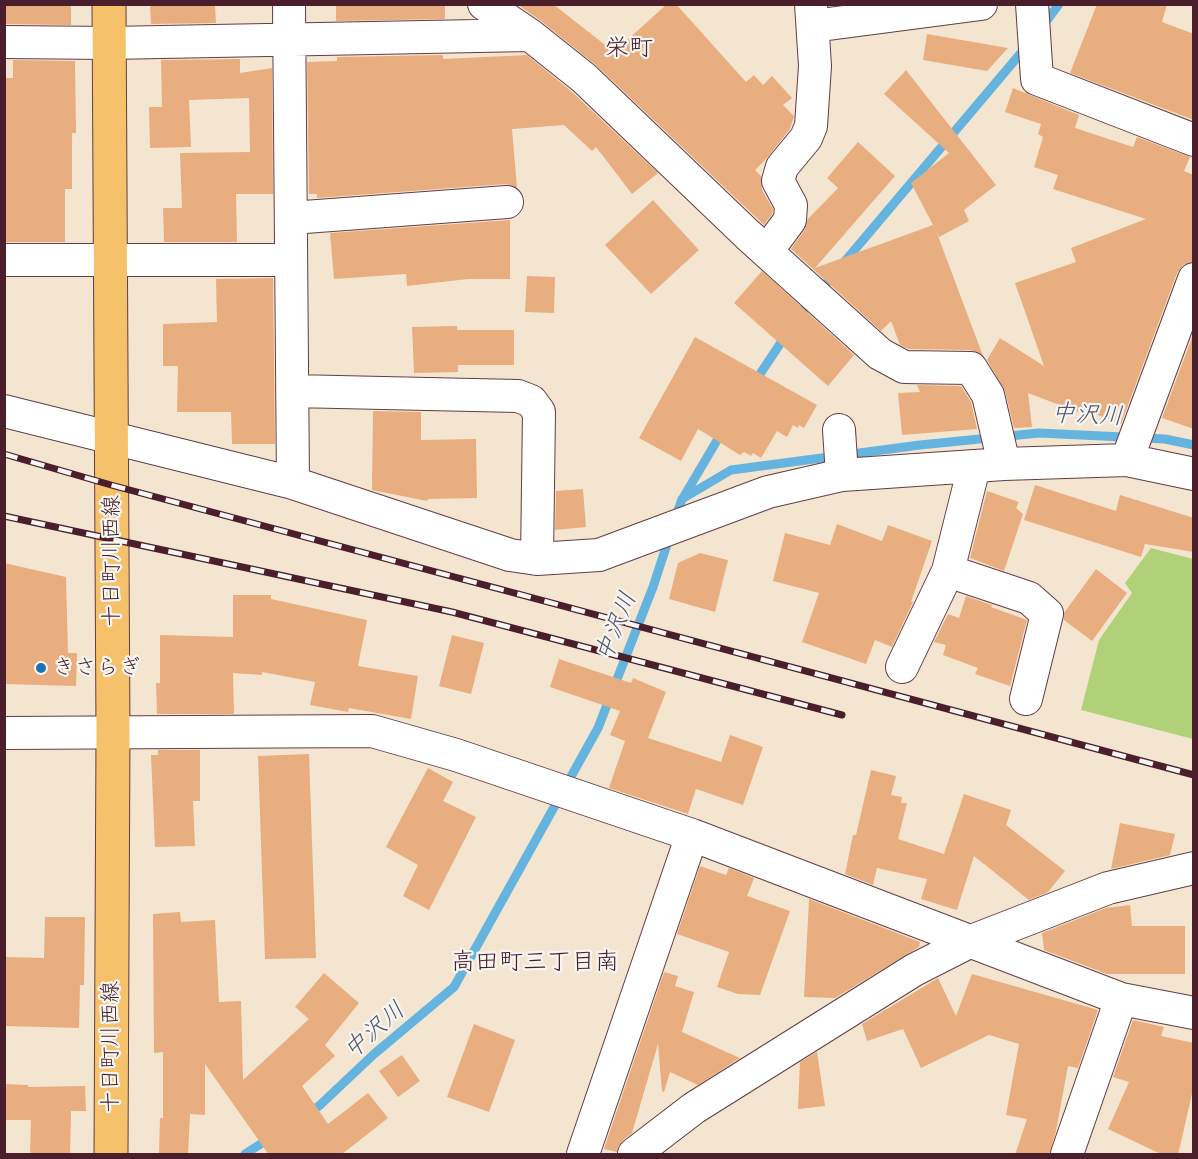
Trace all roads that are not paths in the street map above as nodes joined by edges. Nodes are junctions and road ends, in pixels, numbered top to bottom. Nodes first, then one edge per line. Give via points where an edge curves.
1 (109, 4) edge
2 (289, 4) edge
3 (484, 4) edge
4 (981, 4) edge
5 (1032, 4) edge
6 (812, 15) edge
7 (530, 35) junction
8 (289, 40) junction
9 (4, 42) edge
10 (109, 43) junction
11 (1194, 140) edge
12 (507, 202) dead end
13 (291, 218) junction
14 (767, 251) junction
15 (4, 260) edge
16 (110, 260) junction
17 (291, 260) junction
18 (1194, 279) edge
19 (293, 391) junction
20 (4, 411) edge
21 (839, 430) dead end
22 (110, 437) junction
23 (1127, 460) junction
24 (989, 465) junction
25 (1194, 474) edge
26 (842, 476) junction
27 (293, 483) junction
28 (537, 559) junction
29 (948, 571) junction
30 (902, 668) dead end
31 (1026, 699) dead end
32 (4, 733) edge
33 (113, 734) junction
34 (692, 835) junction
35 (1194, 868) edge
36 (969, 942) junction
37 (1120, 999) junction
38 (1194, 1013) edge
39 (111, 1155) edge
40 (583, 1155) edge
41 (634, 1155) edge
42 (1067, 1155) edge

1 - 10 main road, 十日町川西線
2 - 8 street
3 - 7 street
4 - 6 street
5 - 11 street via 1037,79
6 - 14 street via 815,66 811,126 782,167 778,182 791,205 790,220
7 - 8 street
7 - 14 street via 584,78
8 - 10 street
8 - 13 street
9 - 10 street
10 - 16 main road, 十日町川西線
12 - 13 street
13 - 17 street
14 - 24 street via 880,354 904,367 971,368 988,395
15 - 16 street
16 - 17 street
16 - 22 main road, 十日町川西線
17 - 19 street
18 - 23 street
19 - 27 street
19 - 28 street via 518,396 531,401 539,412
20 - 22 street
21 - 26 street
22 - 27 street
22 - 33 main road, 十日町川西線
23 - 24 street
23 - 25 street
24 - 26 street
24 - 29 street
26 - 28 street via 768,492 599,555
27 - 28 street via 510,555
29 - 30 street
29 - 31 street via 1029,598 1047,614
32 - 33 street
33 - 34 street via 372,731 456,755
33 - 39 main road, 十日町川西線
34 - 36 street
34 - 40 street
35 - 36 street via 1108,888
36 - 37 street
36 - 41 street via 914,970 694,1108
37 - 38 street
37 - 42 street

